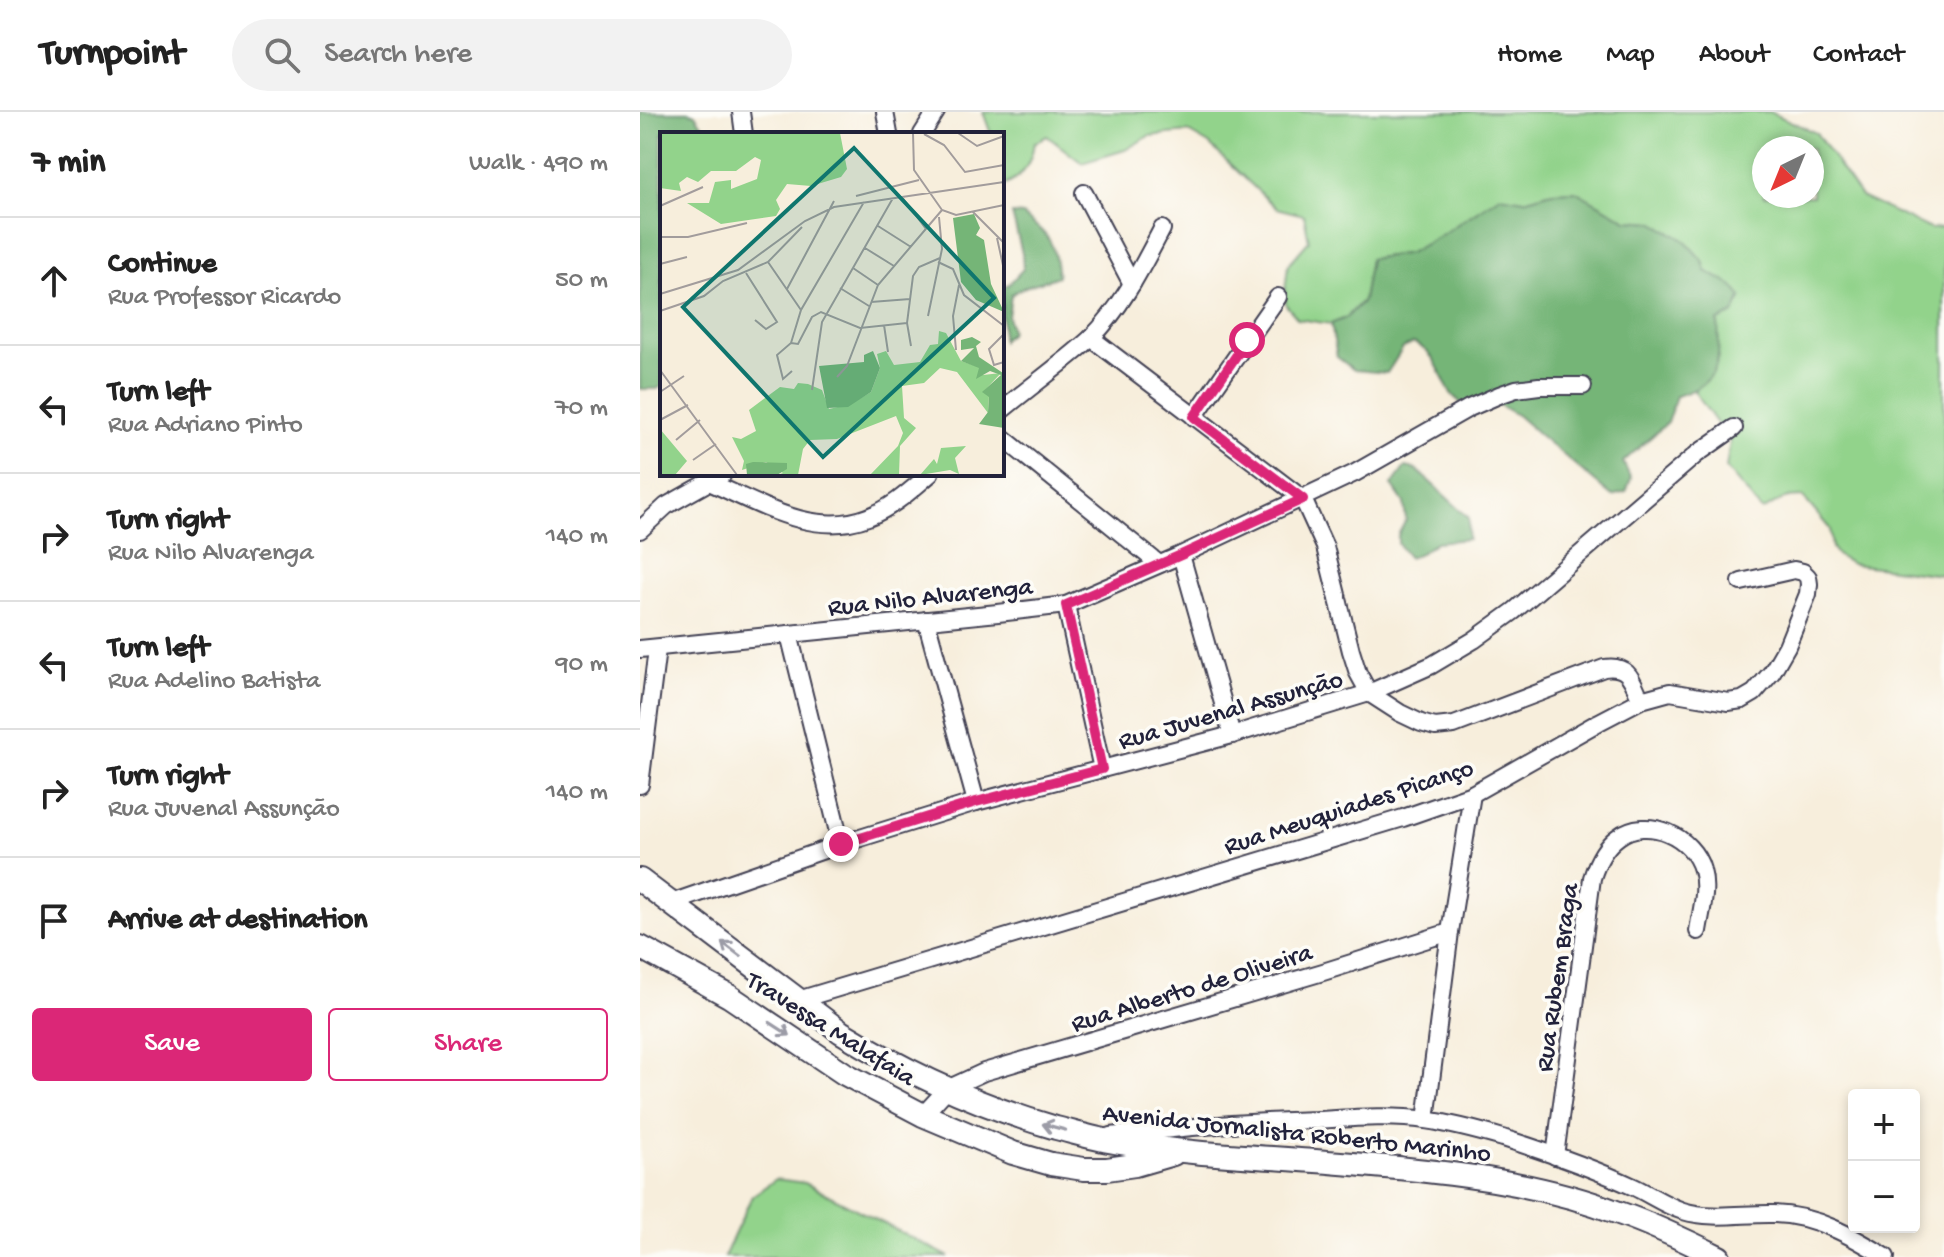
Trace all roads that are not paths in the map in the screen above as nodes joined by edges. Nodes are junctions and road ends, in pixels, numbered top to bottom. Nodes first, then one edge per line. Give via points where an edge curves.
1 (741, 112) edge
2 (885, 112) edge
3 (936, 112) edge
4 (744, 132) edge
5 (889, 132) edge
6 (923, 132) edge
7 (1084, 193) dead end
8 (1162, 229) dead end
9 (1132, 284) junction
10 (1278, 297) dead end
11 (1091, 338) junction
12 (1583, 386) dead end
13 (1004, 408) edge
14 (1194, 417) junction
15 (1734, 428) dead end
16 (1004, 439) edge
17 (928, 476) edge
18 (716, 478) edge
19 (1303, 499) junction
20 (640, 530) edge
21 (1181, 555) junction
22 (1159, 564) junction
23 (1741, 582) dead end
24 (1066, 605) junction
25 (926, 620) junction
26 (789, 634) junction
27 (648, 649) edge
28 (1369, 693) junction
29 (1641, 700) junction
30 (1232, 735) junction
31 (1102, 769) junction
32 (640, 785) edge
33 (1472, 794) junction
34 (976, 802) junction
35 (841, 844) junction
36 (640, 880) edge
37 (671, 903) junction
38 (1698, 931) dead end
39 (1450, 932) junction
40 (640, 947) edge
41 (798, 1000) junction
42 (947, 1089) junction
43 (923, 1115) junction
44 (1426, 1120) junction
45 (1093, 1138) junction
46 (1185, 1151) junction
47 (1555, 1156) junction
48 (1681, 1211) junction
49 (1673, 1235) junction
50 (1719, 1257) edge
51 (1886, 1257) edge

1 - 4 street
2 - 5 street
3 - 6 street
7 - 9 street
8 - 9 street
9 - 11 street
10 - 14 street
11 - 13 street
11 - 14 street
12 - 19 street, Rua Nilo Alvarenga via 1516,389 1469,408
14 - 19 street
15 - 28 street, Rua Juvenal Assunção via 1514,611 1432,665
16 - 22 street
17 - 18 street via 867,518 829,525 790,517
18 - 20 street via 666,506
19 - 21 street, Rua Nilo Alvarenga
19 - 28 street via 1325,547 1351,651
21 - 22 street, Rua Nilo Alvarenga
21 - 30 street
22 - 24 street, Rua Nilo Alvarenga
23 - 29 street, Rua Meuquiades Picanço via 1794,570 1808,577 1808,594 1772,672 1742,700 1670,692
24 - 25 street, Rua Nilo Alvarenga
24 - 31 street
25 - 26 street, Rua Nilo Alvarenga
25 - 34 street
26 - 27 street, Rua Nilo Alvarenga
26 - 35 street
27 - 32 street
28 - 29 street via 1421,723 1454,725 1616,666 1631,679
28 - 30 street, Rua Juvenal Assunção
29 - 33 street, Rua Meuquiades Picanço
30 - 31 street, Rua Juvenal Assunção
31 - 34 street, Rua Juvenal Assunção
33 - 39 street
33 - 41 street, Rua Meuquiades Picanço
34 - 35 street, Rua Juvenal Assunção
35 - 37 street, Rua Juvenal Assunção
36 - 37 main road, Avenida Jornalista Roberto Marinho
41 -> 37 main road, Avenida Jornalista Roberto Marinho
38 - 47 street, Rua Rubem Braga via 1705,892 1702,868 1692,851 1677,836 1656,828 1629,830 1617,837 1592,878
39 - 42 street, Rua Alberto de Oliveira via 984,1072
39 - 44 street
40 -> 43 main road, Travessa Malafaia via 729,996 845,1074
41 - 42 main road, Avenida Jornalista Roberto Marinho via 873,1052
42 - 43 street
45 -> 42 main road, Avenida Jornalista Roberto Marinho via 1017,1117
43 - 46 main road, Travessa Malafaia via 1051,1164 1107,1169
44 - 45 street via 1184,1126
44 - 47 street
45 - 46 main road, Avenida Jornalista Roberto Marinho
46 - 49 main road, Avenida Jornalista Roberto Marinho via 1482,1179 1576,1199
47 - 48 street
48 - 49 street
48 - 51 street via 1797,1216 1848,1235
49 - 50 main road, Avenida Jornalista Roberto Marinho

